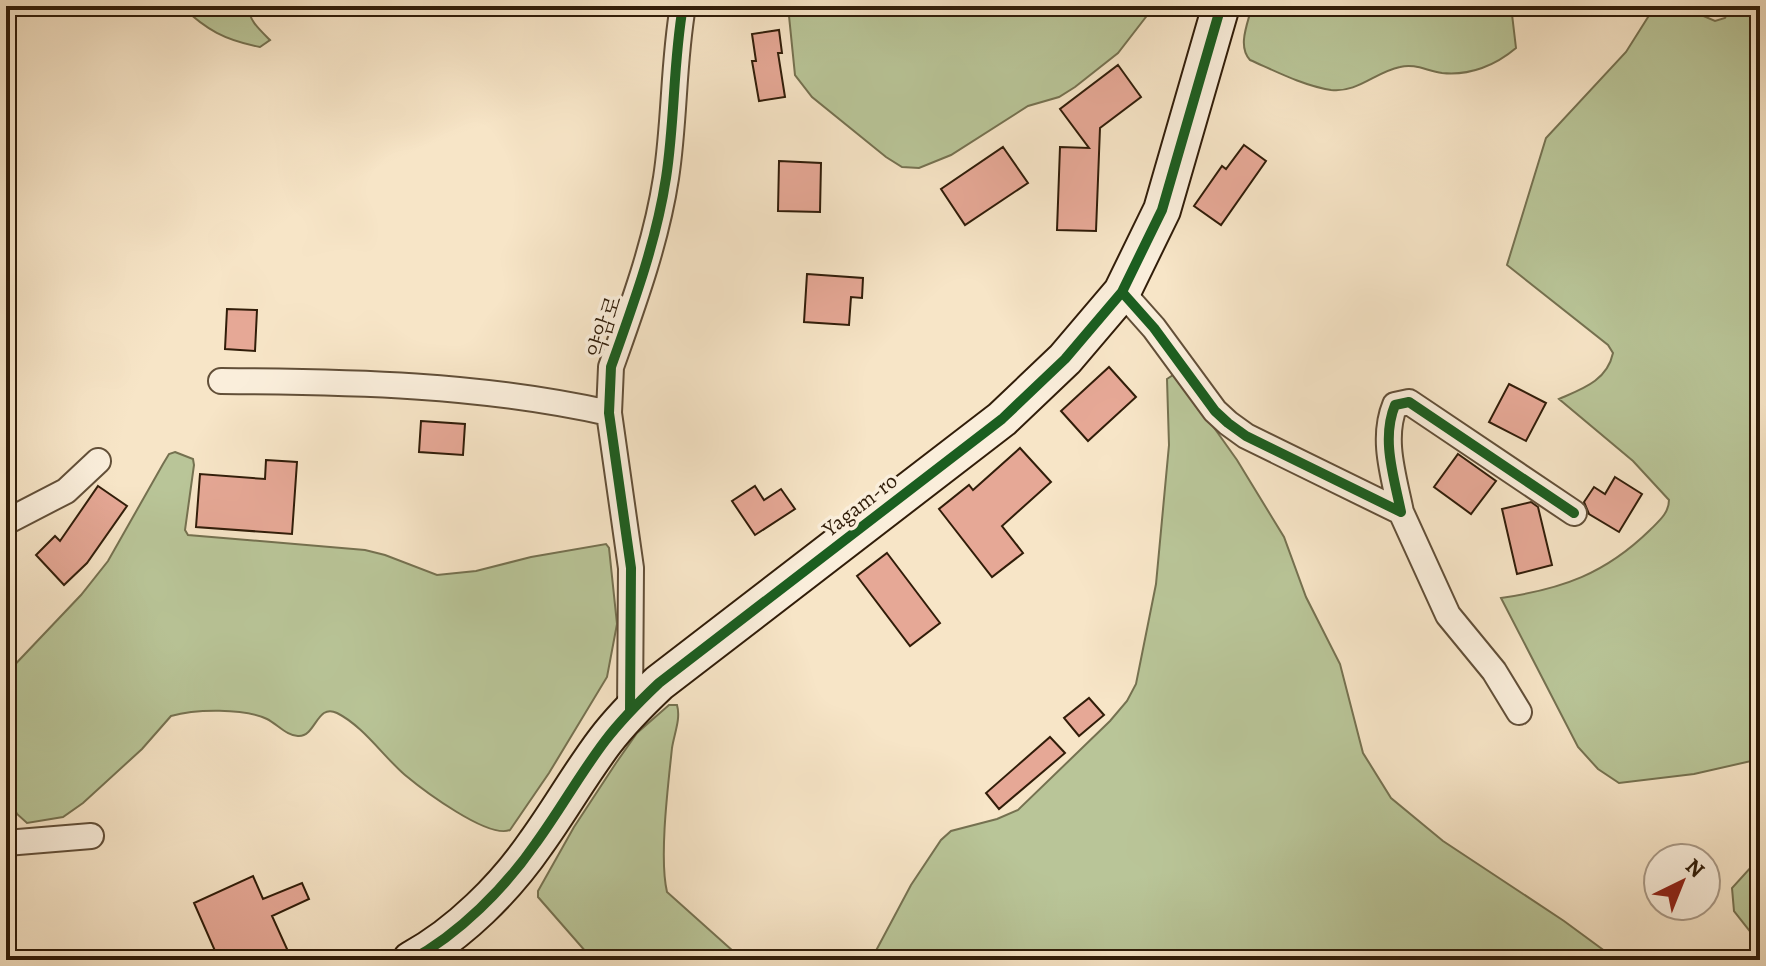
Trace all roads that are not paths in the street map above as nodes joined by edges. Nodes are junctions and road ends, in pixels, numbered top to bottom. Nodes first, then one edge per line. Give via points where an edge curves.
1 (683, 6) edge
2 (1221, 6) edge
3 (1122, 292) junction
4 (221, 381) dead end
5 (609, 413) junction
6 (98, 461) dead end
7 (1401, 512) junction
8 (1574, 513) dead end
9 (6, 522) edge
10 (630, 711) junction
11 (1519, 712) dead end
12 (91, 836) dead end
13 (6, 843) edge
14 (411, 960) edge

1 - 5 street, 약암로 via 666,179 647,262 611,367
2 - 3 street, Yagam-ro via 1162,210
3 - 7 street via 1228,423
3 - 10 street, Yagam-ro via 1065,359 1002,419 659,683
4 - 5 street via 439,386
5 - 10 street, 약암로 via 631,568
6 - 9 street via 66,491
7 - 8 street via 1389,455 1389,420 1395,405 1409,402
7 - 11 street via 1448,615 1494,671
10 - 14 street, Yagam-ro via 535,846 498,889 458,928
12 - 13 street

